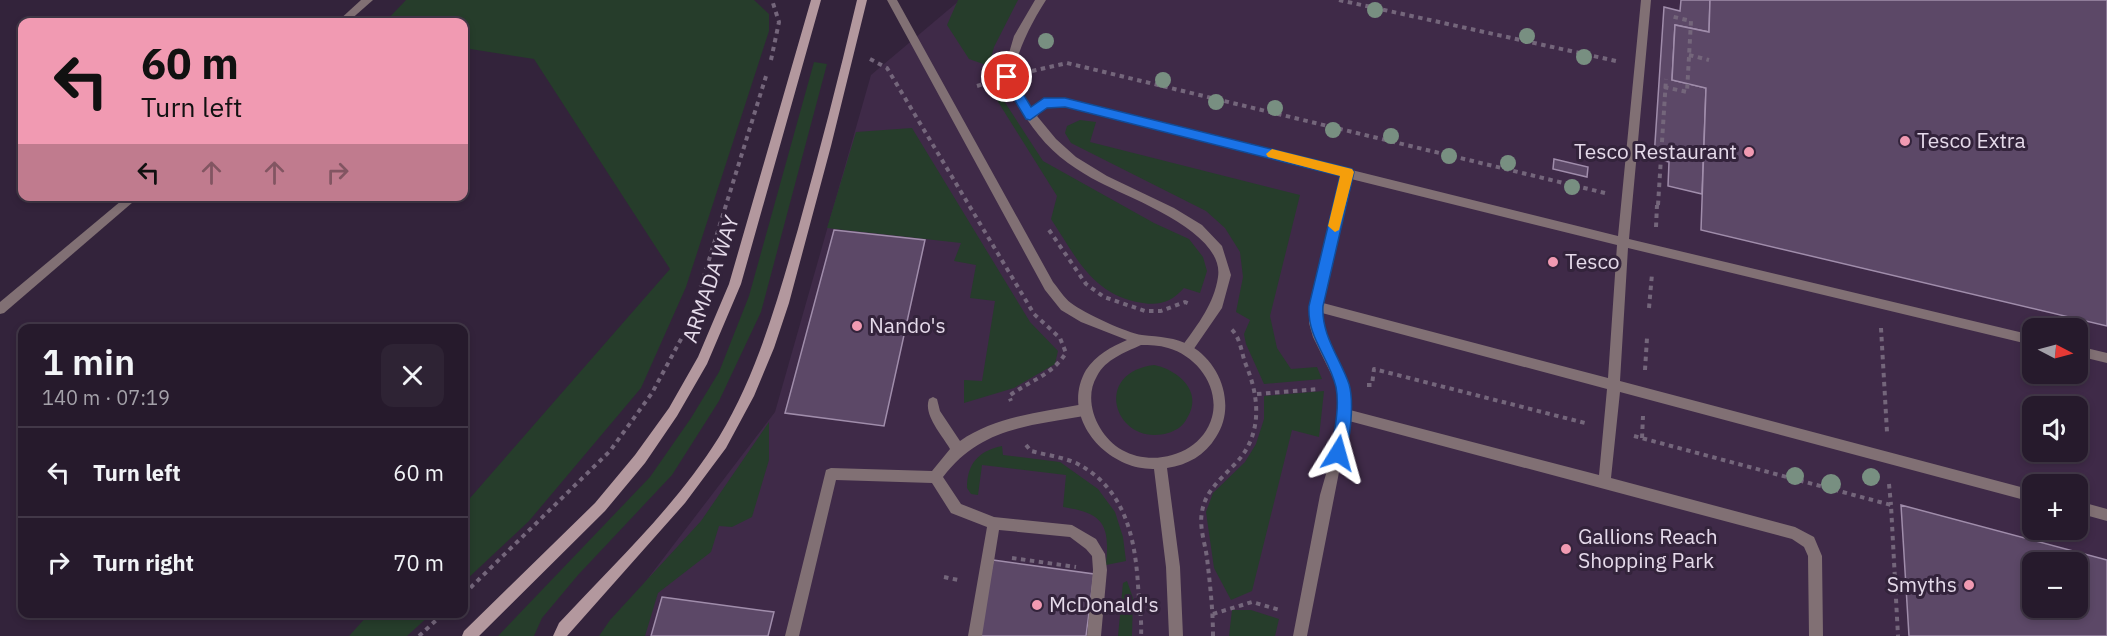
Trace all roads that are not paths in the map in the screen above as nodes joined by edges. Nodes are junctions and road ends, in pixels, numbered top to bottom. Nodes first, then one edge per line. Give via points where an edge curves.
1 (368, 0) edge
2 (816, 0) edge
3 (862, 0) edge
4 (892, 0) edge
5 (1041, 0) edge
6 (1646, 0) edge
7 (347, 18) edge
8 (1030, 115) junction
9 (1347, 172) junction
10 (129, 201) edge
11 (1623, 242) junction
12 (1316, 306) junction
13 (0, 309) edge
14 (2022, 338) edge
15 (1140, 340) junction
16 (1187, 349) junction
17 (2088, 353) edge
18 (2107, 358) edge
19 (1613, 385) junction
20 (933, 403) dead end
21 (1084, 410) junction
22 (1344, 414) junction
23 (958, 450) junction
24 (1160, 464) junction
25 (935, 477) junction
26 (1604, 484) junction
27 (2022, 493) edge
28 (2088, 510) edge
29 (2107, 515) edge
30 (994, 523) junction
31 (470, 636) edge
32 (560, 636) edge
33 (792, 636) edge
34 (975, 636) edge
35 (1094, 636) edge
36 (1176, 636) edge
37 (1300, 636) edge
38 (1816, 636) edge

1 - 7 street
2 - 31 street, ARMADA WAY via 735,284 703,360 673,412 600,507
3 - 32 street via 776,327 739,414 700,473
4 - 15 street via 1049,286 1065,306 1085,318
5 - 8 street via 1012,54 1007,77
6 - 11 street
8 - 9 street via 1044,103 1065,103
8 - 16 street via 1053,146 1074,162 1174,213 1214,240 1226,280 1202,332
9 - 11 street
9 - 12 street
10 - 13 street
11 - 14 street
11 - 19 street
12 - 19 street
12 - 22 street via 1319,338 1343,386
15 - 16 street via 1172,343
15 - 21 street via 1119,346 1090,372 1084,390
16 - 24 street via 1215,378 1221,397 1220,416 1213,434 1199,449
17 - 18 street
19 - 26 street
19 - 27 street
20 - 23 street via 934,412
21 - 23 street via 994,430
21 - 24 street via 1091,428 1120,455
22 - 26 street
22 - 37 street
23 - 25 street
24 - 36 street via 1173,567
25 - 30 street via 956,509
25 - 33 street via 831,474
26 - 38 street via 1795,533 1809,542 1815,556
28 - 29 street
30 - 34 street
30 - 35 street via 1072,531 1091,544 1098,554 1100,570

